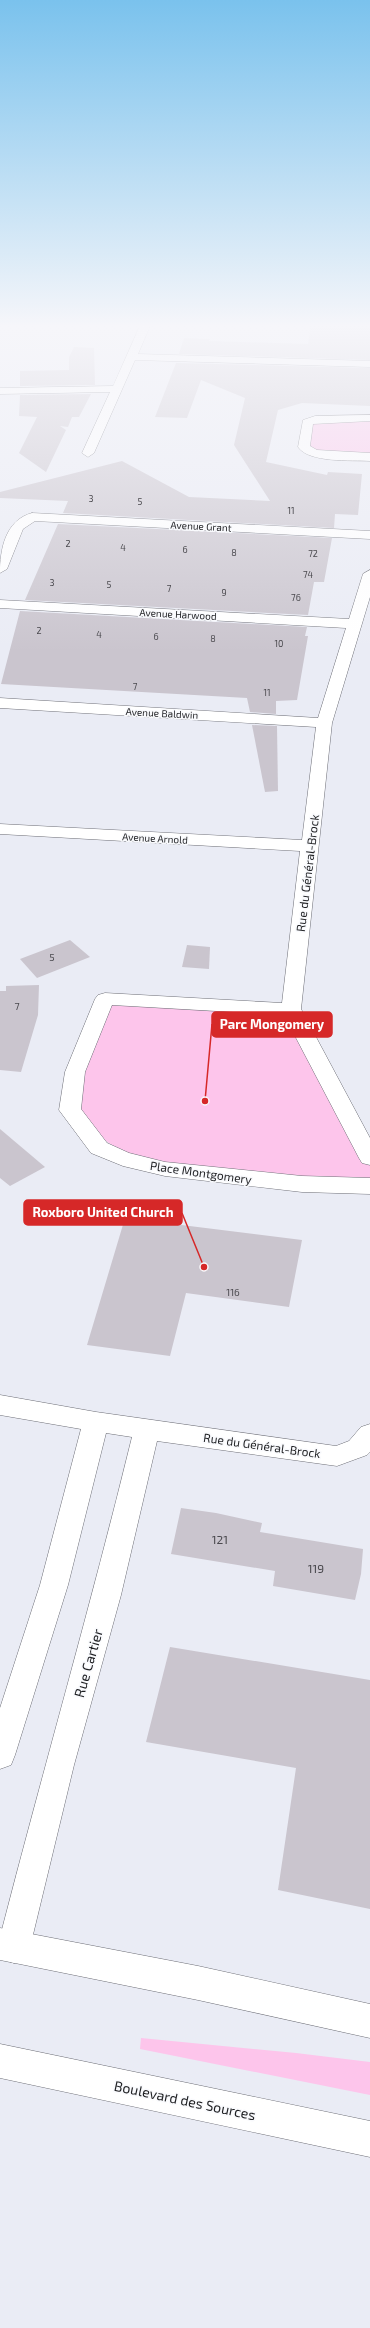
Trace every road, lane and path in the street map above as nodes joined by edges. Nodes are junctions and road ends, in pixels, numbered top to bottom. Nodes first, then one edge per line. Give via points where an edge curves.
1 (96, 435) edge
2 (305, 435) edge
3 (88, 453) dead end
4 (370, 457) edge
5 (370, 535) edge
6 (0, 569) edge
7 (370, 574) edge
8 (0, 604) edge
9 (356, 624) junction
10 (0, 704) edge
11 (324, 723) junction
12 (0, 829) edge
13 (311, 846) junction
14 (291, 1009) junction
15 (370, 1157) edge
16 (370, 1186) edge
17 (0, 1405) edge
18 (96, 1422) junction
19 (147, 1429) junction
20 (370, 1434) edge
21 (0, 1755) edge
22 (7, 1945) edge
23 (370, 2022) edge
24 (0, 2061) edge
25 (370, 2139) edge

1 - 3 street
2 - 4 street via 304,447 309,452
5 - 6 street, Avenue Grant via 32,517 17,527
7 - 9 street, Rue du Général-Brock
8 - 9 street, Avenue Harwood
9 - 11 street, Rue du Général-Brock
10 - 11 street, Avenue Baldwin
11 - 13 street, Rue du Général-Brock
12 - 13 street, Avenue Arnold
13 - 14 street, Rue du Général-Brock
14 - 15 street
14 - 16 street, Place Montgomery via 104,999 75,1072 70,1110 99,1148 123,1159 165,1169 302,1184
17 - 18 street
18 - 19 street
18 - 21 street via 54,1585
19 - 20 street, Rue du Général-Brock via 337,1456 358,1448
19 - 22 street, Rue Cartier via 107,1595
22 - 23 street via 198,1983
24 - 25 street, Boulevard des Sources

